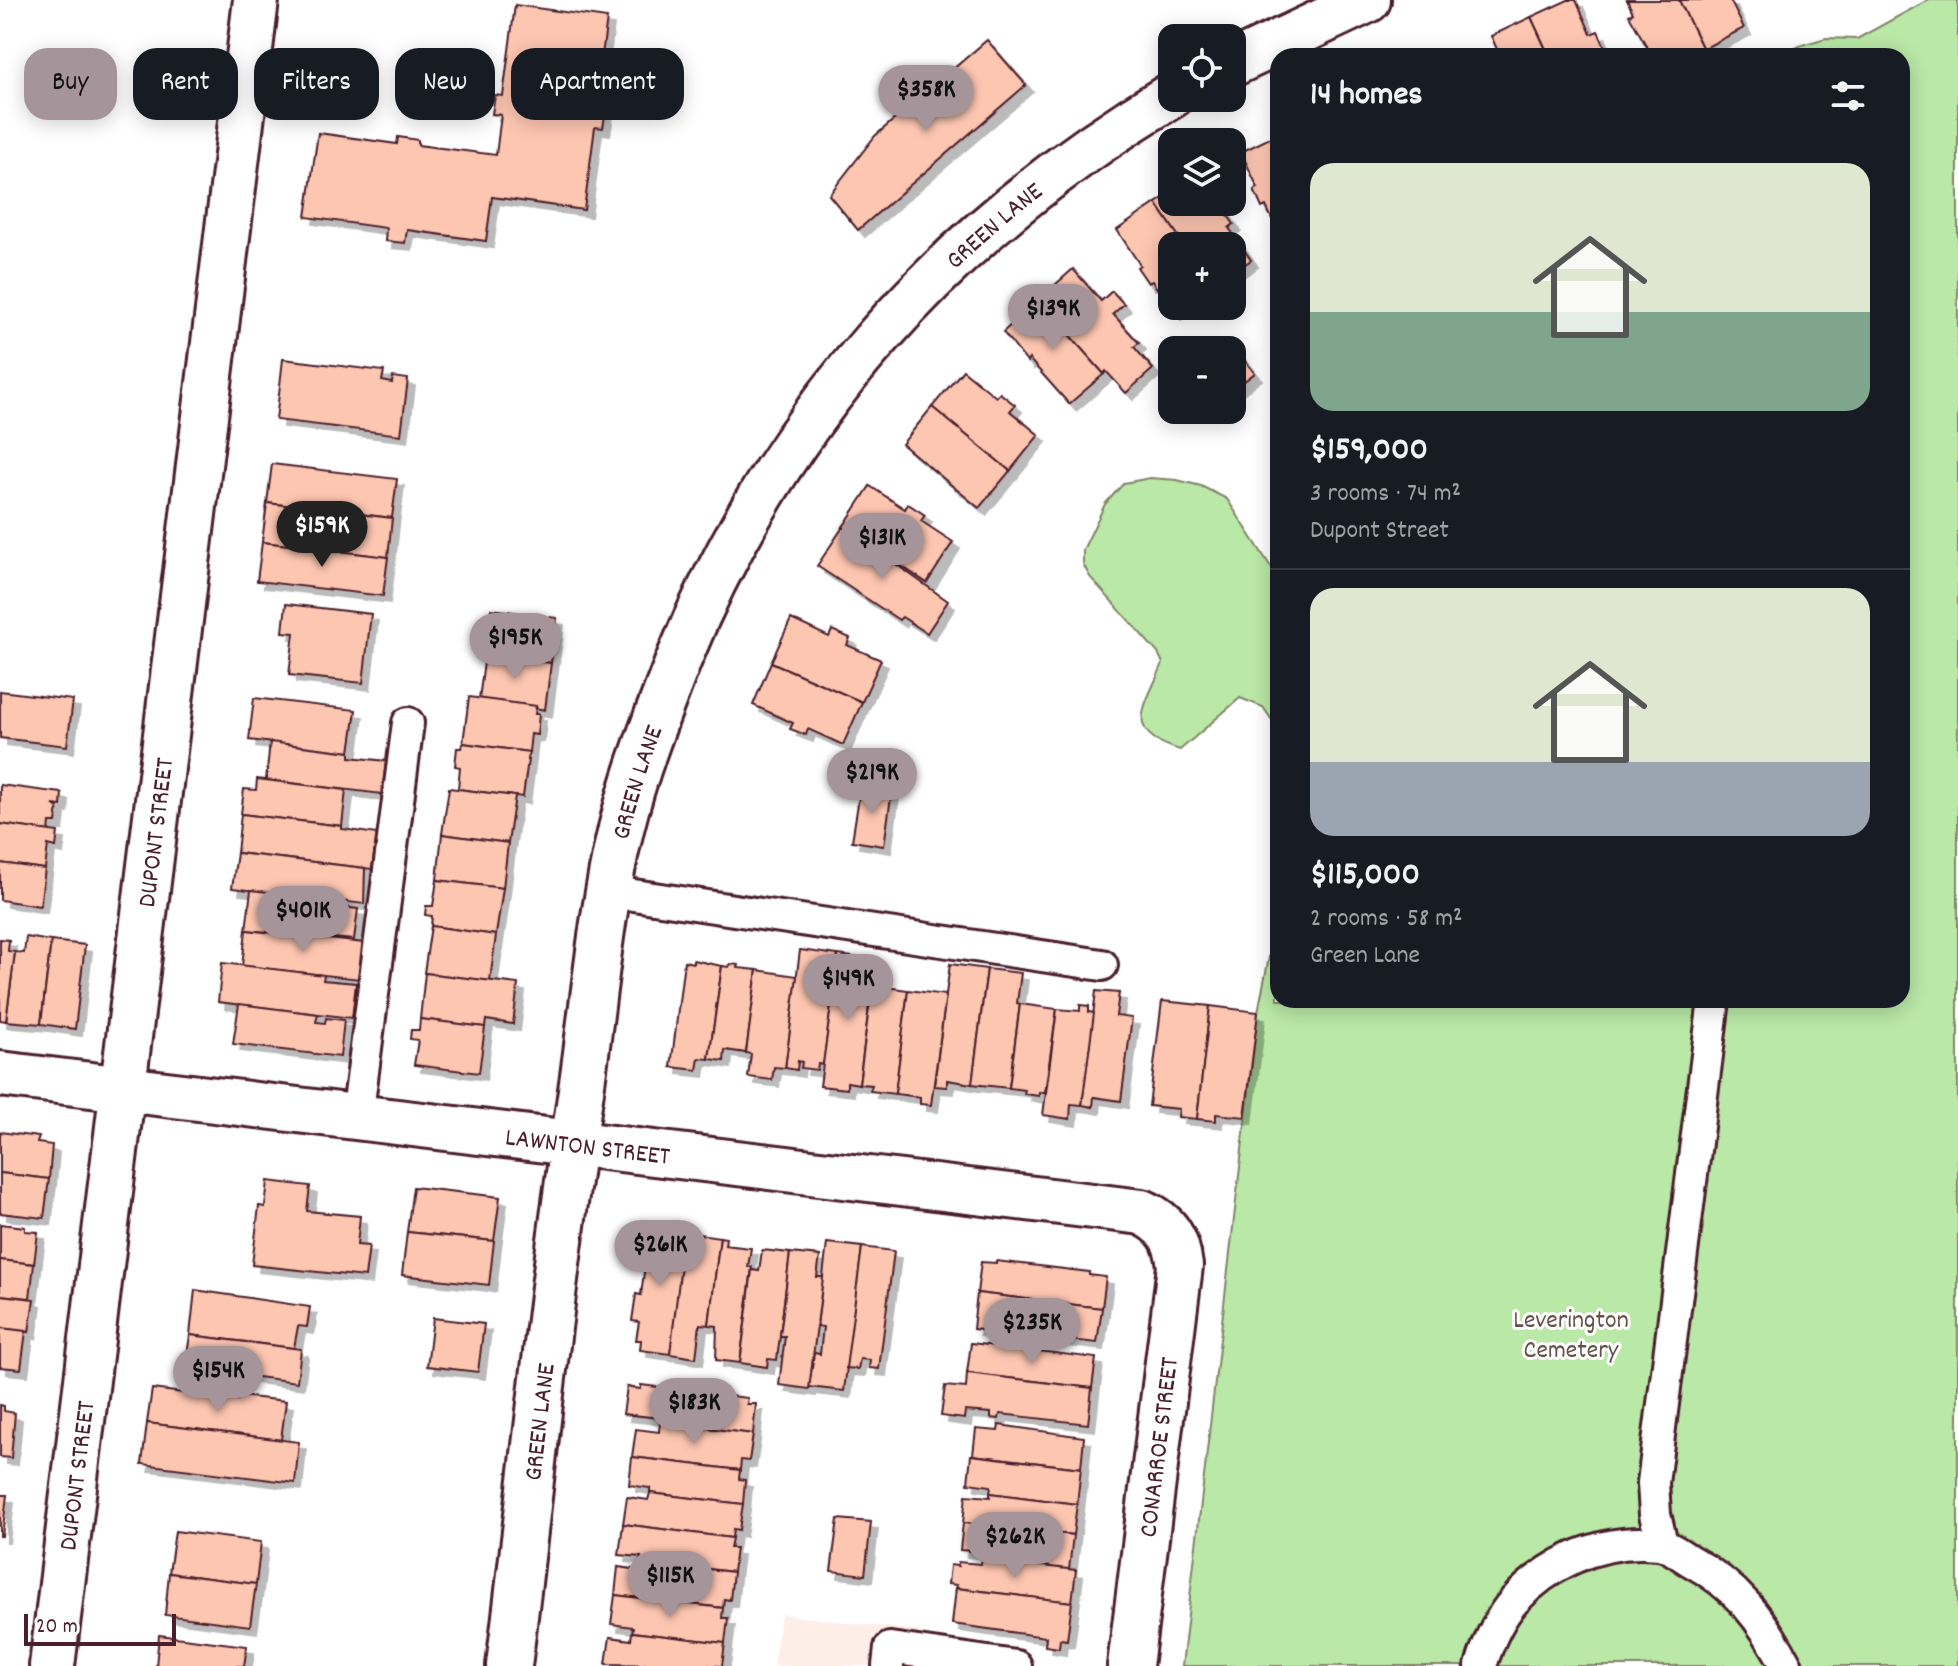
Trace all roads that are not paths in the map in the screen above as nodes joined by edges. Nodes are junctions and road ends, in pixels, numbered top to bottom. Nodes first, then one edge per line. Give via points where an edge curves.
1 (256, 0) edge
2 (1368, 0) edge
3 (1246, 57) edge
4 (1158, 103) edge
5 (408, 723) dead end
6 (607, 891) junction
7 (1102, 965) dead end
8 (1713, 1008) edge
9 (0, 1074) edge
10 (122, 1089) junction
11 (357, 1118) junction
12 (573, 1143) junction
13 (1168, 1229) joint
14 (1662, 1544) junction
15 (52, 1666) edge
16 (509, 1666) edge
17 (888, 1666) edge
18 (1016, 1666) edge
19 (1130, 1666) edge
20 (1481, 1666) edge
21 (1787, 1666) edge

1 - 10 street, DUPONT STREET
2 - 3 street
4 - 6 street, GREEN LANE via 1055,171 989,225 870,343 821,406 737,536 698,612 641,759
5 - 11 lane
6 - 7 lane
6 - 12 street, GREEN LANE
8 - 14 lane via 1653,1483
9 - 10 street, LAWNTON STREET
10 - 11 street, LAWNTON STREET
10 - 15 street, DUPONT STREET
11 - 12 street, LAWNTON STREET
12 - 13 street, LAWNTON STREET via 1142,1212
12 - 16 street, GREEN LANE
13 - 19 street, CONARROE STREET via 1180,1266
14 - 20 lane via 1620,1542 1585,1552 1545,1573 1513,1602 1489,1639
14 - 21 lane via 1705,1568 1740,1597 1766,1627
17 - 18 lane via 890,1648

